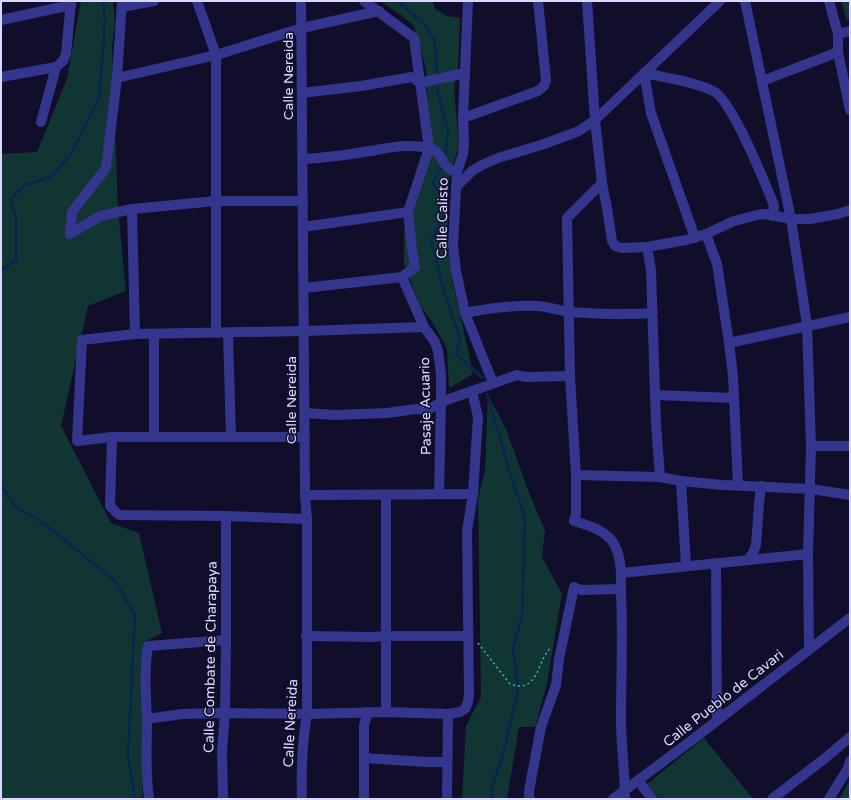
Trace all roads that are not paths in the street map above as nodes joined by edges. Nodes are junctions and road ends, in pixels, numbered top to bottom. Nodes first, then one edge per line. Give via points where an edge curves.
1 (154, 1) edge
2 (197, 1) edge
3 (301, 1) edge
4 (364, 1) edge
5 (468, 1) edge
6 (538, 1) edge
7 (587, 1) edge
8 (720, 1) edge
9 (745, 1) edge
10 (829, 1) edge
11 (71, 3) edge
12 (122, 4) edge
13 (378, 11) junction
14 (1, 20) edge
15 (302, 28) junction
16 (850, 31) edge
17 (838, 34) junction
18 (838, 52) junction
19 (216, 55) junction
20 (56, 66) junction
21 (465, 73) junction
22 (644, 74) junction
23 (1, 77) edge
24 (117, 78) junction
25 (762, 81) junction
26 (420, 83) junction
27 (302, 93) junction
28 (850, 110) edge
29 (463, 118) junction
30 (595, 120) junction
31 (41, 122) dead end
32 (430, 148) junction
33 (303, 159) junction
34 (457, 172) junction
35 (602, 183) junction
36 (456, 187) junction
37 (216, 201) junction
38 (303, 201) junction
39 (132, 209) junction
40 (850, 210) edge
41 (408, 212) junction
42 (773, 216) junction
43 (791, 219) junction
44 (303, 227) junction
45 (706, 234) junction
46 (695, 238) junction
47 (647, 247) junction
48 (402, 277) junction
49 (304, 288) junction
50 (570, 312) junction
51 (466, 313) junction
52 (654, 313) junction
53 (850, 317) edge
54 (807, 325) junction
55 (424, 327) junction
56 (304, 332) junction
57 (216, 333) junction
58 (228, 333) junction
59 (135, 334) junction
60 (154, 334) junction
61 (729, 343) junction
62 (570, 376) junction
63 (493, 383) junction
64 (472, 391) junction
65 (655, 395) junction
66 (734, 398) junction
67 (441, 402) junction
68 (305, 413) junction
69 (112, 437) junction
70 (154, 437) junction
71 (231, 437) junction
72 (305, 437) junction
73 (811, 446) junction
74 (850, 446) edge
75 (576, 475) junction
76 (660, 477) junction
77 (681, 481) junction
78 (738, 485) junction
79 (761, 486) junction
80 (810, 489) junction
81 (439, 494) junction
82 (473, 494) junction
83 (386, 495) junction
84 (850, 495) edge
85 (305, 496) junction
86 (226, 516) junction
87 (307, 519) junction
88 (808, 554) junction
89 (748, 560) junction
90 (716, 563) junction
91 (686, 566) junction
92 (621, 573) junction
93 (621, 589) junction
94 (850, 618) edge
95 (306, 636) junction
96 (386, 636) junction
97 (468, 636) junction
98 (226, 640) junction
99 (809, 650) junction
100 (368, 712) junction
101 (386, 712) junction
102 (225, 713) junction
103 (307, 714) junction
104 (448, 714) junction
105 (146, 719) junction
106 (717, 720) junction
107 (850, 737) edge
108 (364, 758) junction
109 (850, 761) edge
110 (447, 762) junction
111 (638, 780) junction
112 (625, 795) edge
113 (149, 799) edge
114 (223, 799) edge
115 (302, 799) edge
116 (364, 799) edge
117 (447, 799) edge
118 (529, 799) edge
119 (613, 799) edge
120 (652, 799) edge
121 (772, 799) edge
122 (829, 799) edge

1 - 12 street
2 - 19 street
3 - 15 street, Calle Nereida
4 - 13 street
5 - 21 street, Calle Calisto
6 - 29 street via 546,80 544,86 538,91
7 - 30 street
8 - 22 street
9 - 25 street
10 - 17 street
11 - 14 street
11 - 20 street via 66,54
12 - 24 street
13 - 15 street
13 - 26 street via 414,38
15 - 19 street
15 - 27 street, Calle Nereida
16 - 17 street
17 - 18 street
18 - 25 street
18 - 28 street
19 - 24 street
19 - 37 street
20 - 23 street
20 - 31 street
21 - 26 street
21 - 29 street, Calle Calisto
22 - 30 street
22 - 42 street via 690,84 720,95 733,115 770,195 774,206
22 - 46 street via 651,112
24 - 39 street via 106,168 72,212 70,234 100,216
25 - 43 street
26 - 27 street via 412,77 405,77 361,86
26 - 32 street
27 - 33 street, Calle Nereida
29 - 34 street, Calle Calisto via 464,143
30 - 35 street
30 - 36 street via 575,132 482,165
32 - 33 street via 412,146
32 - 34 street via 438,152 445,167
32 - 41 street
33 - 38 street, Calle Nereida
34 - 36 street, Calle Calisto
35 - 47 street via 615,246
35 - 50 street via 567,218
36 - 51 street, Calle Calisto via 453,245
37 - 38 street
37 - 39 street
37 - 57 street
38 - 44 street, Calle Nereida
39 - 59 street
40 - 43 street via 810,219
41 - 44 street
41 - 48 street via 415,267
42 - 43 street
42 - 45 street via 765,214 734,221
43 - 54 street
44 - 49 street, Calle Nereida
45 - 46 street
45 - 61 street via 717,264
46 - 47 street
47 - 52 street via 652,270
48 - 49 street
48 - 55 street, Pasaje Acuario
49 - 56 street, Calle Nereida
50 - 51 street via 538,306
50 - 52 street via 619,315
50 - 62 street
51 - 63 street, Calle Calisto
52 - 65 street
53 - 54 street
54 - 61 street
54 - 73 street
55 - 56 street
55 - 67 street, Pasaje Acuario via 438,351
56 - 58 street
56 - 68 street, Calle Nereida
57 - 58 street
57 - 60 street
58 - 71 street
59 - 60 street
59 - 69 street via 82,340 77,441
60 - 70 street
61 - 66 street
62 - 63 street via 517,375
62 - 75 street
63 - 64 street
64 - 67 street
64 - 82 street via 478,417
65 - 66 street
65 - 76 street
66 - 78 street
67 - 68 street via 428,410 323,415
67 - 81 street, Pasaje Acuario
68 - 72 street, Calle Nereida
69 - 70 street
69 - 86 street via 110,506 119,515
70 - 71 street
71 - 72 street
72 - 85 street, Calle Nereida
73 - 74 street
73 - 80 street
75 - 76 street
75 - 92 street via 574,521 596,528 611,540 616,547
76 - 77 street
77 - 78 street
77 - 91 street
78 - 79 street
79 - 80 street
79 - 89 street via 756,545
80 - 84 street
80 - 88 street
81 - 82 street
81 - 83 street
82 - 97 street via 467,531
83 - 85 street
83 - 96 street
85 - 87 street, Calle Nereida
86 - 87 street
86 - 98 street, Calle Combate de Charapaya
87 - 95 street, Calle Nereida
88 - 89 street
88 - 99 street
89 - 90 street
90 - 91 street
90 - 106 street
91 - 92 street
92 - 93 street
93 - 112 street via 621,722
93 - 118 street via 581,590 574,587 556,685 541,727
94 - 99 street, Calle Pueblo de Cavari
95 - 96 street
95 - 103 street, Calle Nereida
96 - 97 street
96 - 101 street
97 - 104 street via 468,702 465,709 460,712
98 - 102 street, Calle Combate de Charapaya
98 - 105 street via 148,646 145,666
99 - 106 street, Calle Pueblo de Cavari
100 - 101 street
100 - 103 street
100 - 108 street via 364,725
101 - 104 street
102 - 103 street
102 - 105 street via 182,714
102 - 114 street, Calle Combate de Charapaya via 222,751
103 - 115 street, Calle Nereida via 303,736
104 - 110 street
105 - 113 street via 146,776
106 - 111 street, Calle Pueblo de Cavari
107 - 121 street
108 - 110 street
108 - 116 street
109 - 122 street
110 - 117 street
111 - 112 street, Calle Pueblo de Cavari
111 - 120 street
112 - 119 street, Calle Pueblo de Cavari

